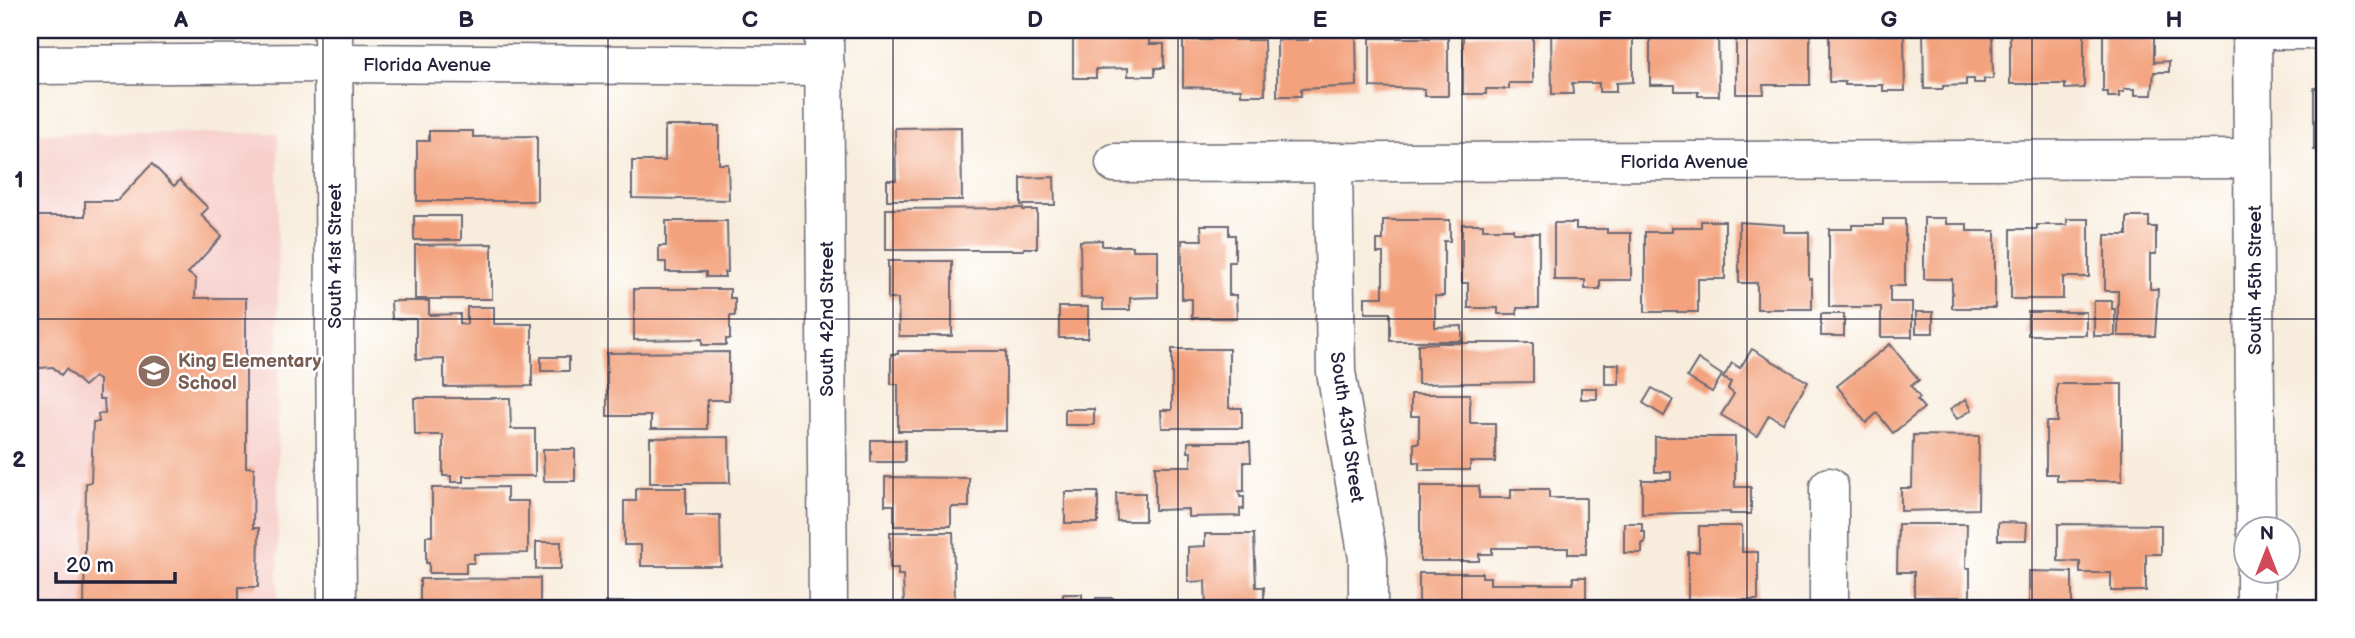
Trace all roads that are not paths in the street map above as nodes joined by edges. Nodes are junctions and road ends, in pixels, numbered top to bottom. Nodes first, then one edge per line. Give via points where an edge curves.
1 (2252, 30) edge
2 (2309, 30) edge
3 (333, 47) edge
4 (824, 48) edge
5 (30, 65) edge
6 (2253, 159) junction
7 (1333, 162) junction
8 (1115, 163) dead end
9 (1829, 487) dead end
10 (2256, 516) edge
11 (2256, 586) edge
12 (337, 608) edge
13 (828, 608) edge
14 (1368, 608) edge
15 (1829, 608) edge
16 (2256, 608) edge

1 - 2 street
1 - 6 street, South 45th Street
3 - 4 street, Florida Avenue
3 - 5 street, Florida Avenue
3 - 12 street, South 41st Street
4 - 13 street, South 42nd Street
6 - 7 street, Florida Avenue
6 - 10 street, South 45th Street
7 - 8 street, Florida Avenue
7 - 14 street, South 43rd Street via 1336,372 1368,558
9 - 15 street
11 - 16 street

